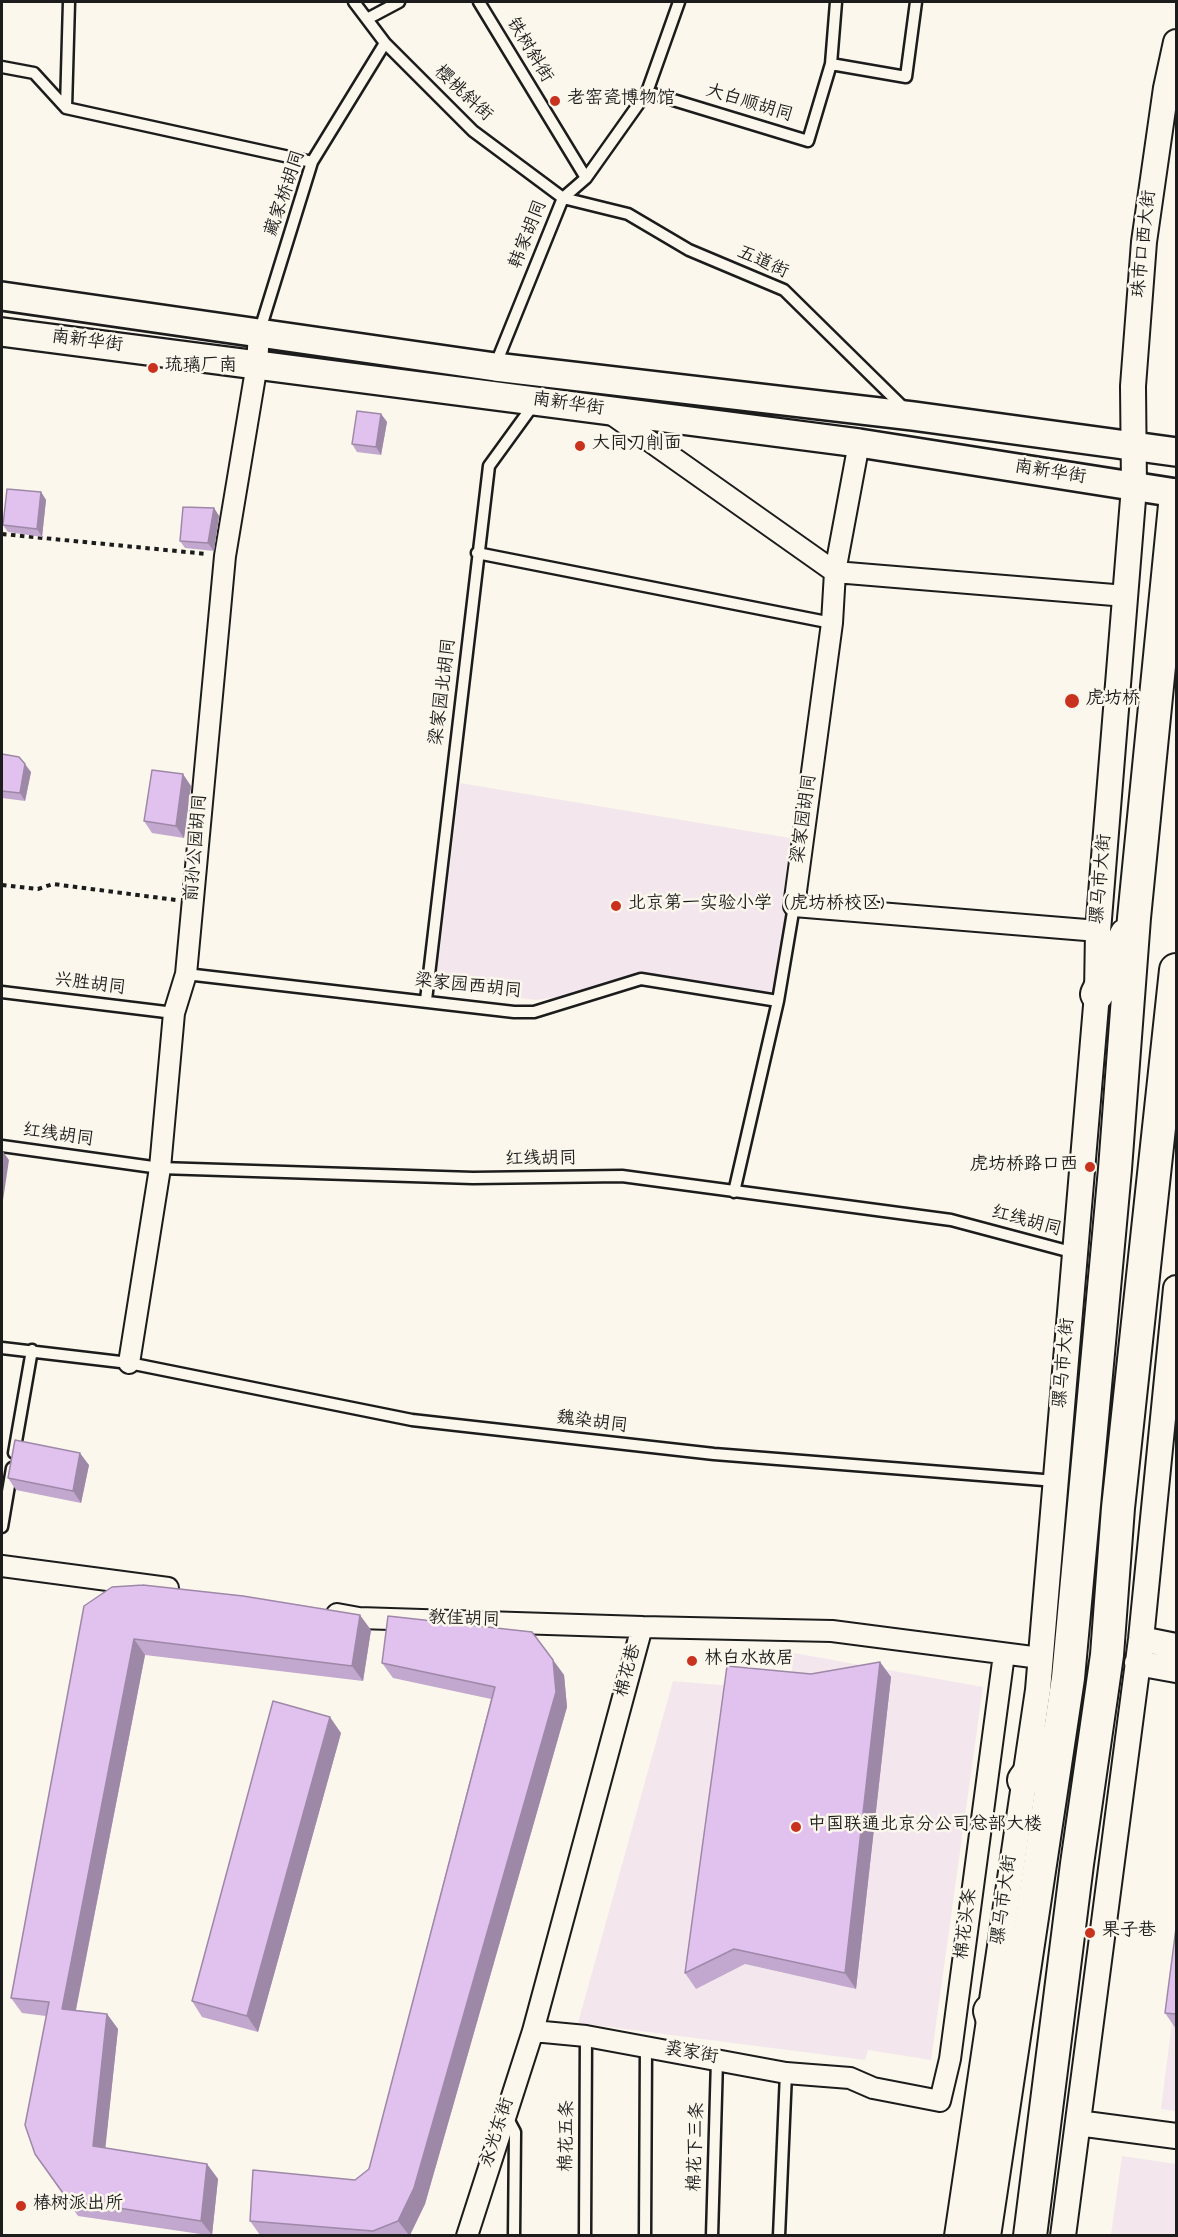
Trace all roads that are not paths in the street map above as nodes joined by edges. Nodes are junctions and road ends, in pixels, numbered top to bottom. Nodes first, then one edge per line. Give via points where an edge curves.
1 (69, 2) edge
2 (354, 2) edge
3 (399, 2) edge
4 (479, 2) edge
5 (679, 2) edge
6 (836, 2) edge
7 (916, 2) edge
8 (367, 19) junction
9 (1176, 42) edge
10 (385, 43) junction
11 (831, 64) junction
12 (2, 67) edge
13 (647, 92) junction
14 (66, 108) junction
15 (312, 162) junction
16 (586, 178) junction
17 (563, 198) junction
18 (2, 296) edge
19 (2, 332) edge
20 (259, 333) junction
21 (257, 364) junction
22 (495, 367) junction
23 (535, 401) junction
24 (608, 411) junction
25 (913, 416) junction
26 (859, 443) junction
27 (1134, 447) junction
28 (1176, 452) edge
29 (1134, 487) junction
30 (1176, 494) edge
31 (477, 553) junction
32 (835, 572) junction
33 (1126, 596) junction
34 (832, 623) junction
35 (794, 906) junction
36 (1134, 918) junction
37 (1098, 931) junction
38 (1176, 970) edge
39 (186, 975) junction
40 (2, 992) edge
41 (1097, 994) junction
42 (426, 1000) junction
43 (778, 1001) junction
44 (174, 1013) junction
45 (2, 1146) edge
46 (160, 1168) junction
47 (734, 1192) junction
48 (1075, 1253) junction
49 (1176, 1288) edge
50 (2, 1348) edge
51 (32, 1350) junction
52 (129, 1363) junction
53 (1056, 1481) junction
54 (2, 1527) edge
55 (2, 1566) edge
56 (187, 1591) edge
57 (314, 1610) edge
58 (642, 1627) junction
59 (1141, 1639) junction
60 (1176, 1646) edge
61 (1004, 1654) junction
62 (1040, 1658) junction
63 (1137, 1663) junction
64 (1176, 1670) edge
65 (1060, 1733) junction
66 (1024, 1780) junction
67 (990, 2011) junction
68 (533, 2031) junction
69 (586, 2036) junction
70 (646, 2047) junction
71 (717, 2060) junction
72 (786, 2073) junction
73 (1009, 2073) junction
74 (850, 2078) joint
75 (506, 2114) junction
76 (1078, 2123) junction
77 (1176, 2136) edge
78 (466, 2235) edge
79 (514, 2235) edge
80 (585, 2235) edge
81 (645, 2235) edge
82 (711, 2235) edge
83 (779, 2235) edge
84 (957, 2235) edge
85 (984, 2235) edge
86 (1030, 2235) edge
87 (1063, 2235) edge

1 - 14 lane
2 - 8 lane, 樱桃斜街
3 - 8 lane
4 - 16 lane, 铁树斜街
5 - 13 lane, 韩家胡同
6 - 11 lane, 大白顺胡同
7 - 11 lane via 906,77
8 - 10 lane, 樱桃斜街
9 - 27 street, 珠市口西大街 via 1144,242 1133,386
10 - 15 lane, 藏家桥胡同
10 - 17 lane, 樱桃斜街 via 473,131
11 - 13 lane, 大白顺胡同 via 808,141
12 - 14 lane via 34,73
13 - 16 lane, 韩家胡同
14 - 15 lane
15 - 20 lane, 藏家桥胡同
16 - 17 lane, 韩家胡同
17 - 22 lane, 韩家胡同
17 - 25 lane, 五道街 via 628,214 689,250 784,290
18 - 20 main road, 南新华街
19 - 21 main road, 南新华街
20 - 21 street, 前孙公园胡同
20 - 22 main road, 南新华街
21 - 23 main road, 南新华街
21 - 39 street, 前孙公园胡同 via 225,556
22 - 25 main road, 南新华街
23 - 24 main road, 南新华街
23 - 31 lane, 梁家园北胡同 via 489,466
24 - 26 main road, 南新华街
24 - 32 street
25 - 27 main road, 南新华街
26 - 29 main road, 南新华街
26 - 32 street, 梁家园胡同
27 - 28 main road, 南新华街
27 - 29 street, 珠市口西大街
29 - 30 main road, 南新华街
29 - 33 street, 骡马市大街
30 - 36 main road, 骡马市大街
31 - 34 lane
31 - 42 lane, 梁家园北胡同
32 - 33 street
32 - 34 street, 梁家园胡同
33 - 37 street, 骡马市大街
34 - 35 street, 梁家园胡同
35 - 37 street
35 - 43 lane, 梁家园胡同
36 - 41 main road
36 - 65 main road, 骡马市大街 via 1084,1513
37 - 41 street, 骡马市大街
38 - 86 main road via 1118,1508 1107,1655
39 - 42 lane, 梁家园西胡同
39 - 44 street, 前孙公园胡同
40 - 44 lane, 兴胜胡同
41 - 48 street, 骡马市大街
42 - 43 lane, 梁家园西胡同 via 534,1012 640,979
43 - 47 lane, 梁家园胡同
44 - 46 street, 前孙公园胡同
45 - 46 lane, 红线胡同
46 - 47 lane, 红线胡同 via 473,1178 622,1176
46 - 52 street, 前孙公园胡同
47 - 48 lane, 红线胡同 via 951,1220
48 - 53 street, 骡马市大街
49 - 59 street
50 - 51 lane, 魏染胡同
51 - 52 lane, 魏染胡同
51 - 54 lane
52 - 53 lane, 魏染胡同 via 412,1420 714,1454
53 - 62 street, 骡马市大街
55 - 56 street
57 - 58 street, 教佳胡同 via 359,1618
58 - 61 street, 棉花巷 via 832,1631
58 - 68 street, 棉花巷
59 - 60 street
59 - 63 street
61 - 62 street, 棉花巷
61 - 74 street, 棉花头条 via 951,2059 939,2101 873,2088
62 - 66 street, 骡马市大街
63 - 64 street
63 - 76 street
65 - 66 main road
65 - 73 main road, 骡马市大街
66 - 67 street, 骡马市大街
67 - 73 main road
67 - 84 street, 骡马市大街
68 - 69 street, 裘家街
68 - 75 street, 永光东街
69 - 70 street, 裘家街
69 - 80 lane, 棉花五条
70 - 71 street, 裘家街
70 - 81 lane
71 - 72 street, 裘家街
71 - 82 lane, 棉花下三条
72 - 74 street, 裘家街
72 - 83 lane
73 - 85 main road, 骡马市大街
75 - 78 street, 永光东街
75 - 79 lane via 515,2132
76 - 77 street
76 - 87 street

